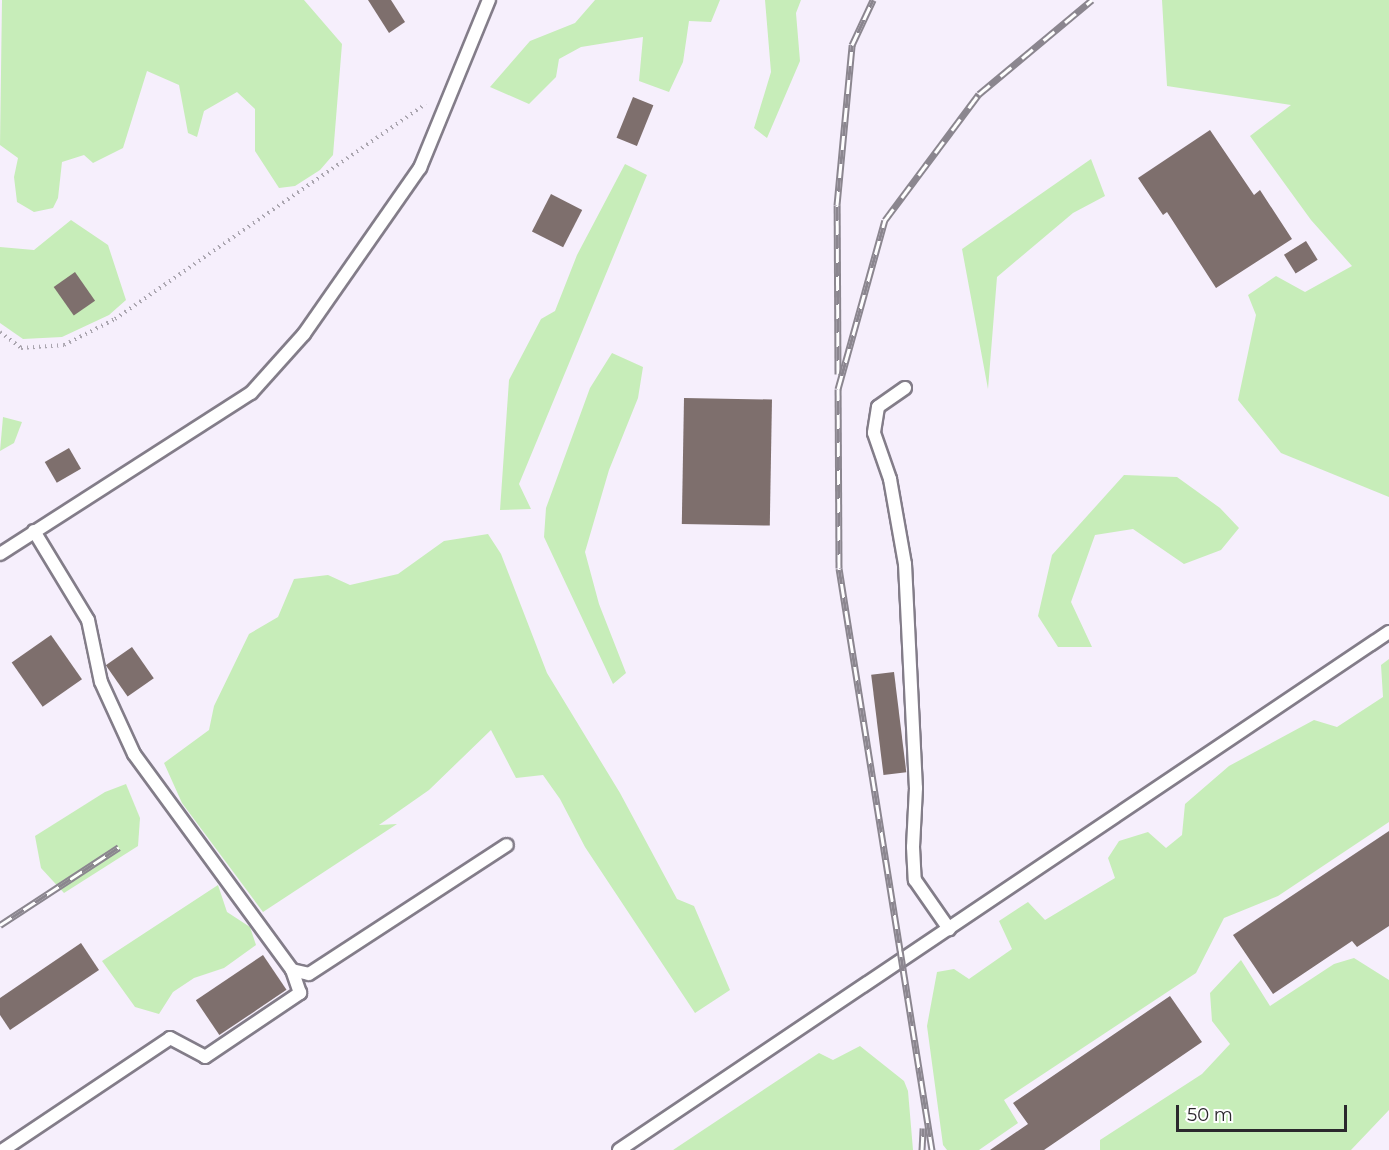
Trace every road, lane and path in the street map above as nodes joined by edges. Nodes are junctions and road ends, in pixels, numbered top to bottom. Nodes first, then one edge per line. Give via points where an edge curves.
1 (489, 0) edge
2 (433, 100) dead end
3 (0, 332) edge
4 (905, 388) dead end
5 (34, 531) junction
6 (0, 554) edge
7 (1389, 633) edge
8 (507, 845) dead end
9 (949, 929) junction
10 (292, 970) junction
11 (3, 1150) edge
12 (619, 1150) edge

1 - 5 lane via 420,168 304,334 251,393
2 - 3 path via 115,319 64,345 21,348
4 - 9 lane via 878,407 874,433 890,479 905,564 916,788 915,880
5 - 6 lane
5 - 10 lane via 88,620 101,682 134,754
7 - 9 lane
8 - 10 lane via 309,974
9 - 12 lane
10 - 11 lane via 300,993 205,1057 170,1038

